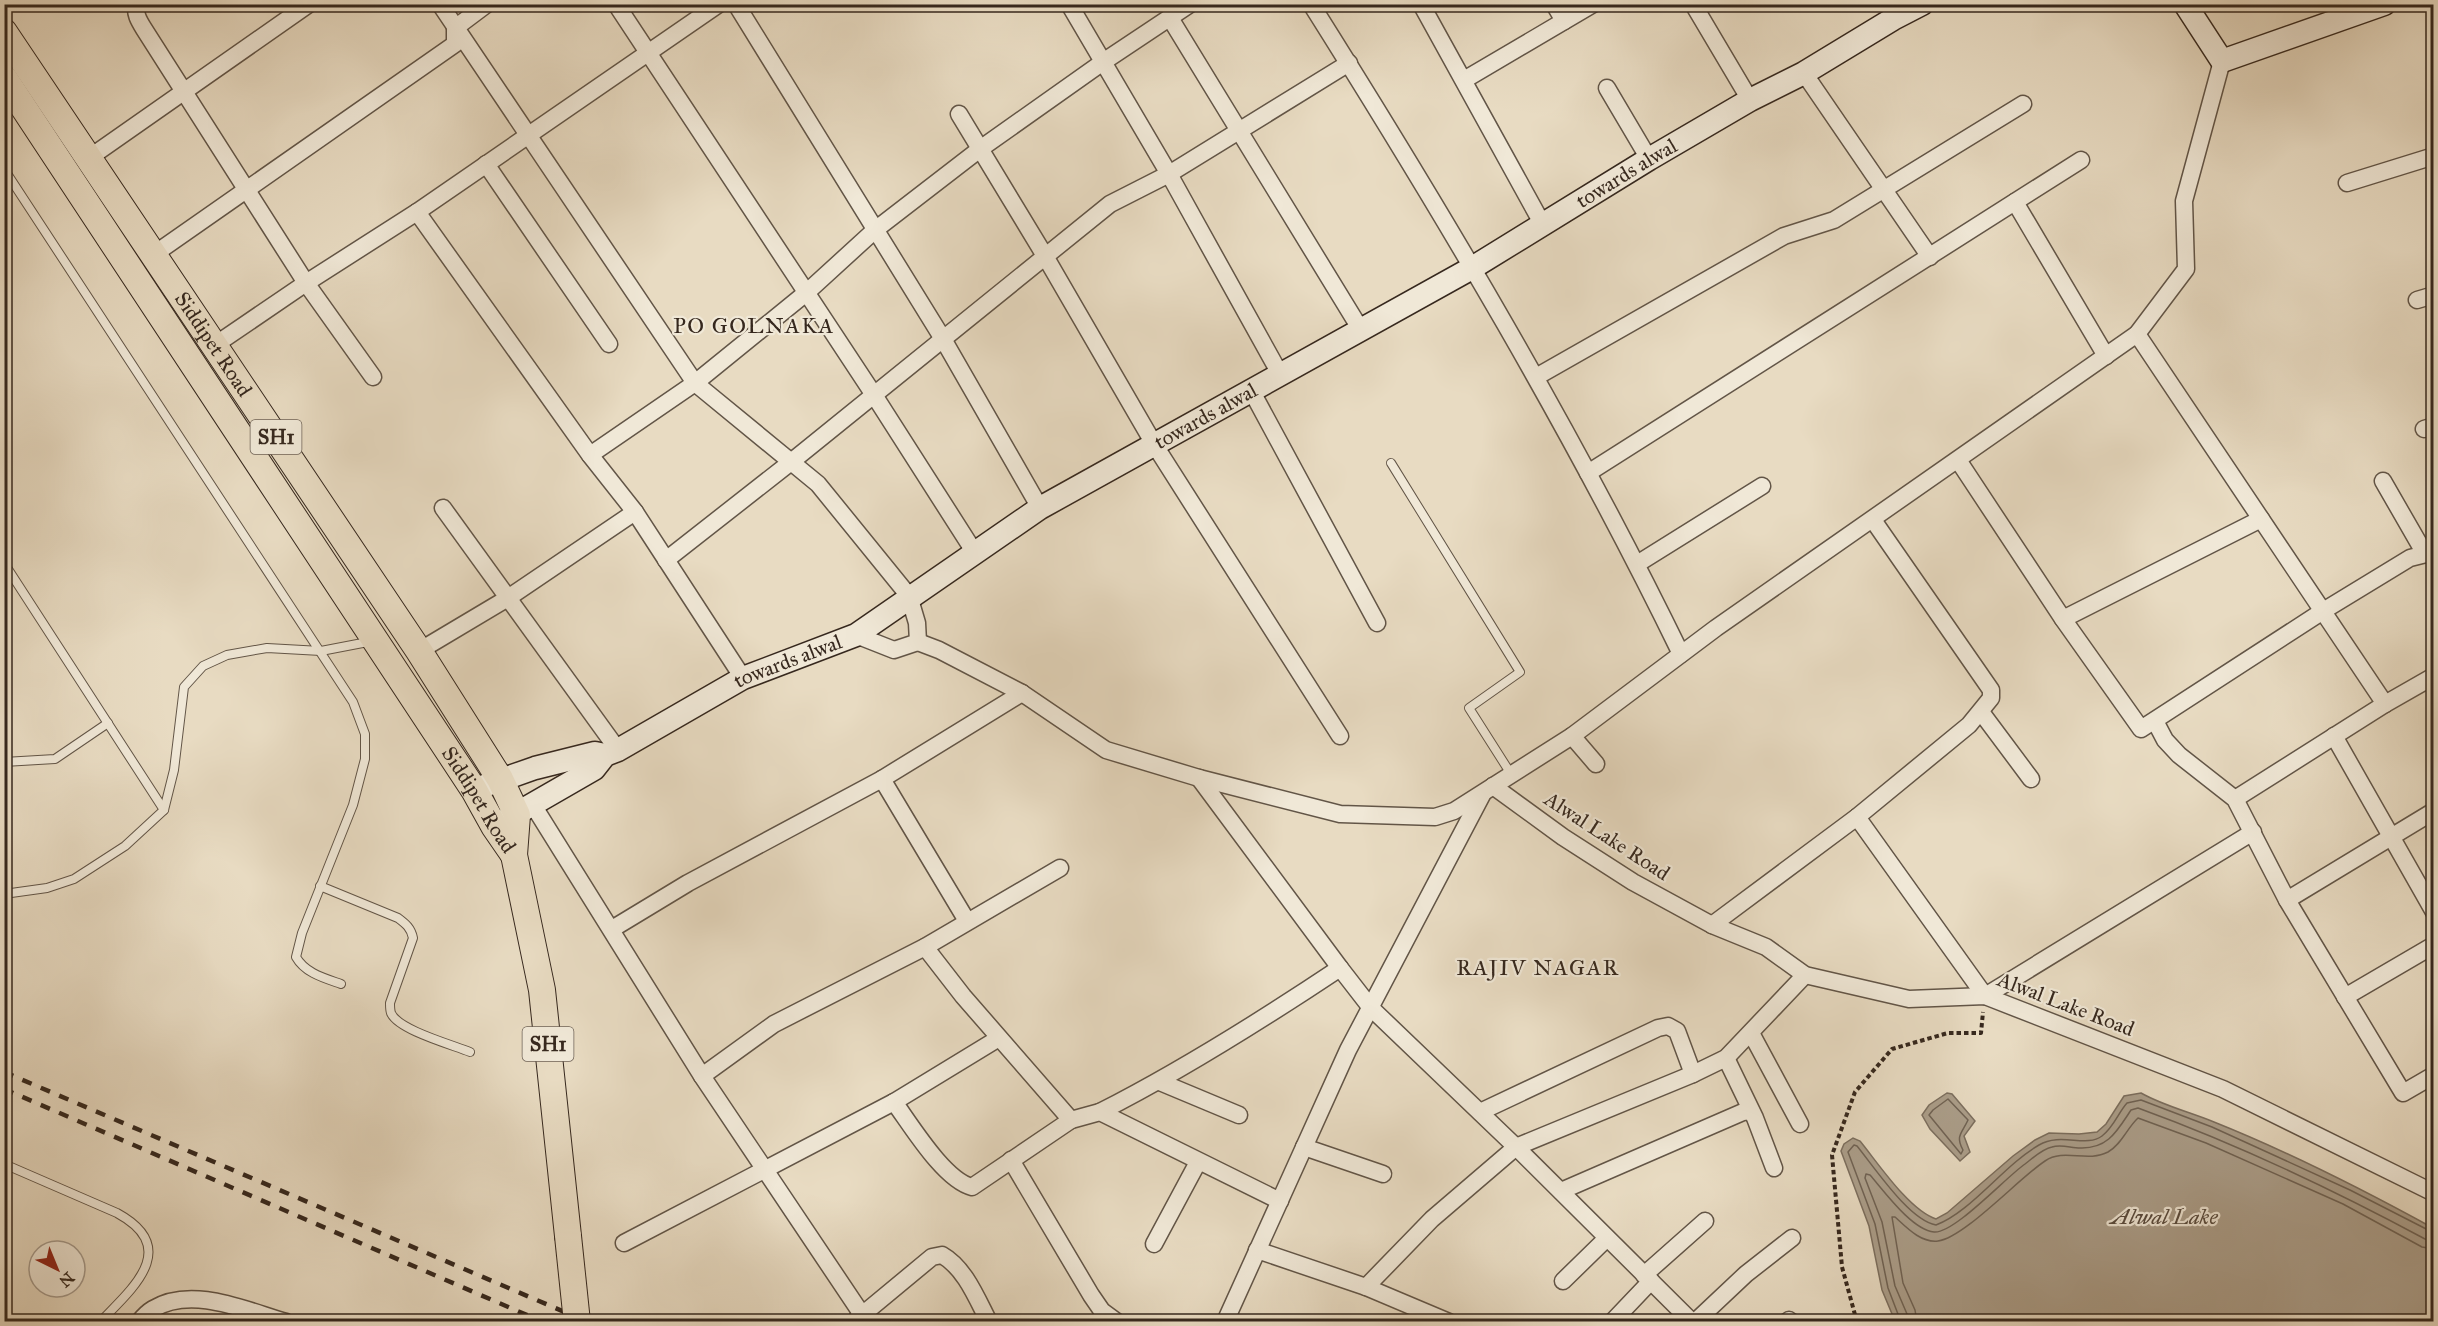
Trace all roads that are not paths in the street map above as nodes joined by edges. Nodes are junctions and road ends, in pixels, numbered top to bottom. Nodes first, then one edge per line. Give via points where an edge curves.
1 (137, 4) edge
2 (309, 4) edge
3 (440, 4) edge
4 (487, 4) edge
5 (616, 4) edge
6 (719, 4) edge
7 (736, 4) edge
8 (1069, 4) edge
9 (1190, 4) edge
10 (1421, 4) edge
11 (1554, 4) edge
12 (1593, 4) edge
13 (1693, 4) edge
14 (1922, 4) edge
15 (2185, 4) edge
16 (2384, 4) edge
17 (1313, 5) edge
18 (1889, 12) edge
19 (1170, 18) junction
20 (1564, 21) junction
21 (455, 28) junction
22 (4, 32) edge
23 (648, 55) junction
24 (2222, 61) junction
25 (1103, 62) junction
26 (1349, 63) junction
27 (1804, 73) junction
28 (4, 78) edge
29 (1464, 80) junction
30 (1607, 88) dead end
31 (184, 92) junction
32 (1750, 100) junction
33 (2023, 104) dead end
34 (958, 114) dead end
35 (1239, 130) junction
36 (528, 136) junction
37 (980, 149) junction
38 (2433, 156) edge
39 (89, 158) junction
40 (1649, 159) junction
41 (2081, 160) dead end
42 (486, 164) junction
43 (4, 169) edge
44 (1168, 174) junction
45 (2347, 183) dead end
46 (248, 190) junction
47 (1883, 190) junction
48 (2015, 202) junction
49 (417, 212) junction
50 (1543, 225) junction
51 (875, 230) junction
52 (153, 255) junction
53 (1045, 256) junction
54 (1930, 258) junction
55 (1472, 268) junction
56 (306, 283) junction
57 (806, 292) junction
58 (2433, 295) edge
59 (2417, 300) dead end
60 (1361, 330) junction
61 (2137, 334) junction
62 (943, 339) junction
63 (609, 344) dead end
64 (215, 345) junction
65 (2106, 356) junction
66 (1280, 374) junction
67 (373, 377) dead end
68 (1536, 378) junction
69 (695, 383) junction
70 (1251, 390) junction
71 (874, 395) junction
72 (1154, 444) junction
73 (590, 455) junction
74 (1958, 460) junction
75 (791, 462) junction
76 (1391, 464) dead end
77 (1588, 472) junction
78 (2383, 481) dead end
79 (1762, 486) dead end
80 (443, 508) dead end
81 (1040, 508) junction
82 (635, 512) junction
83 (2261, 519) junction
84 (1873, 520) junction
85 (975, 553) junction
86 (2429, 553) edge
87 (666, 560) junction
88 (4, 563) edge
89 (1637, 564) junction
90 (909, 596) junction
91 (508, 598) junction
92 (2323, 611) junction
93 (2063, 619) junction
94 (1377, 623) dead end
95 (856, 635) junction
96 (375, 640) junction
97 (918, 642) junction
98 (321, 651) junction
99 (419, 651) junction
100 (1681, 654) junction
101 (2433, 676) edge
102 (743, 678) junction
103 (1022, 693) junction
104 (2385, 704) junction
105 (1981, 712) junction
106 (2155, 721) junction
107 (108, 723) junction
108 (1340, 736) dead end
109 (1572, 736) junction
110 (2334, 736) junction
111 (611, 752) junction
112 (4, 762) edge
113 (1596, 764) dead end
114 (1511, 774) junction
115 (1199, 778) junction
116 (500, 779) junction
117 (882, 779) junction
118 (2031, 779) dead end
119 (474, 790) junction
120 (1487, 790) junction
121 (2235, 799) junction
122 (164, 810) junction
123 (525, 810) junction
124 (2433, 811) edge
125 (1857, 817) junction
126 (494, 826) junction
127 (2253, 832) junction
128 (2392, 837) junction
129 (514, 855) junction
130 (1060, 868) dead end
131 (320, 886) junction
132 (4, 894) edge
133 (2287, 900) junction
134 (2433, 912) edge
135 (967, 921) junction
136 (1712, 925) junction
137 (612, 929) junction
138 (2433, 945) edge
139 (925, 947) junction
140 (1341, 968) junction
141 (1805, 975) junction
142 (340, 984) dead end
143 (1985, 996) junction
144 (2345, 997) junction
145 (1371, 1008) junction
146 (1751, 1033) junction
147 (999, 1038) junction
148 (470, 1052) dead end
149 (1726, 1058) junction
150 (1693, 1074) junction
151 (2433, 1075) edge
152 (702, 1076) junction
153 (1160, 1082) junction
154 (894, 1102) junction
155 (1750, 1111) junction
156 (1480, 1112) junction
157 (1100, 1113) junction
158 (1239, 1115) dead end
159 (1071, 1120) junction
160 (1800, 1124) dead end
161 (1304, 1147) junction
162 (1516, 1147) junction
163 (1011, 1160) junction
164 (1198, 1162) junction
165 (4, 1164) edge
166 (1774, 1168) dead end
167 (766, 1170) junction
168 (1383, 1174) dead end
169 (1561, 1191) junction
170 (2433, 1193) edge
171 (1280, 1200) junction
172 (1705, 1221) dead end
173 (1607, 1238) junction
174 (1792, 1238) dead end
175 (624, 1243) dead end
176 (1154, 1244) dead end
177 (1257, 1250) junction
178 (1647, 1278) junction
179 (1563, 1281) dead end
180 (1366, 1287) junction
181 (861, 1319) edge
182 (100, 1322) edge
183 (139, 1322) edge
184 (286, 1322) edge
185 (577, 1322) edge
186 (989, 1322) edge
187 (1117, 1322) edge
188 (1225, 1322) edge
189 (1449, 1322) edge
190 (1612, 1322) edge
191 (1694, 1322) edge

1 - 31 street via 138,18
2 - 31 street
3 - 21 street
4 - 21 street
5 - 23 street
6 - 23 street
7 - 51 street
8 - 25 street
9 - 19 street
10 - 29 street
11 - 20 street
12 - 20 street
13 - 32 street
14 - 18 main road, towards alwal
15 - 24 main road
16 - 24 main road
17 - 26 street
18 - 27 main road, towards alwal
19 - 25 street
19 - 35 street
20 - 29 street
21 - 36 street
21 - 46 street via 455,44
22 - 39 main road, Siddipet Road / SH1
23 - 36 street
23 - 57 street
24 - 61 street via 2184,201 2186,269
25 - 37 street
25 - 44 street
26 - 35 street
26 - 55 street
27 - 32 main road, towards alwal
27 - 47 street
28 - 96 main road, Siddipet Road / SH1
29 - 50 street
30 - 40 street
31 - 39 street
31 - 46 street
32 - 40 main road, towards alwal
33 - 47 street
34 - 37 street
35 - 44 street
35 - 60 street
36 - 42 street
36 - 69 street
37 - 51 street
37 - 53 street
38 - 45 street
39 - 52 main road, Siddipet Road / SH1
40 - 50 main road, towards alwal
41 - 48 street
42 - 49 street
42 - 63 street
43 - 98 lane
44 - 53 street via 1110,204
44 - 66 street
46 - 52 street
46 - 56 street
47 - 54 street
47 - 68 street via 1833,220 1784,236
48 - 54 street
48 - 65 street
49 - 56 street
49 - 73 street
50 - 55 main road, towards alwal
51 - 57 street
51 - 62 street
52 - 64 main road, Siddipet Road / SH1
53 - 62 street
53 - 72 street
54 - 77 street
55 - 60 main road, towards alwal
55 - 68 street
56 - 64 street
56 - 67 street
57 - 69 street
57 - 71 street
58 - 59 street
60 - 66 main road, towards alwal
61 - 65 street
61 - 83 street
62 - 71 street
62 - 81 street
64 - 99 main road, Siddipet Road / SH1
65 - 74 street
66 - 70 main road, towards alwal
68 - 77 street
69 - 73 street
69 - 75 street
70 - 72 main road, towards alwal
70 - 94 street
71 - 75 street
71 - 85 street
72 - 81 main road, towards alwal
72 - 108 street
73 - 82 street
74 - 84 street
74 - 93 street
75 - 87 street
75 - 90 street via 818,484
76 - 114 lane via 1520,672 1469,708
77 - 89 street
78 - 86 street
79 - 89 street
80 - 91 street
81 - 85 main road, towards alwal
82 - 87 street
82 - 91 street
83 - 92 street
83 - 93 street
84 - 100 street
84 - 105 street via 1991,690 1991,698
85 - 90 main road, towards alwal
86 - 92 street via 2410,558
87 - 102 street
88 - 107 lane
89 - 100 street
90 - 95 main road, towards alwal
90 - 97 street
91 - 99 street
91 - 111 street
92 - 104 street
92 - 106 street
93 - 106 street via 2141,729
95 - 97 street via 894,650
95 - 102 main road, towards alwal
96 - 98 lane
96 - 119 main road, Siddipet Road / SH1
97 - 103 street
98 - 122 lane via 267,648 227,655 203,666 184,687 174,770
98 - 131 lane via 353,702 365,734 366,759 353,805
99 - 116 main road, Siddipet Road / SH1
100 - 109 street
101 - 104 street
102 - 111 main road, towards alwal
103 - 115 street via 1106,750
103 - 117 street
104 - 110 street
105 - 118 street
105 - 125 street
106 - 121 street via 2179,755
107 - 112 lane via 55,759
107 - 122 lane
109 - 113 street
109 - 114 street
110 - 121 street
110 - 128 street
111 - 116 main road
111 - 123 main road, towards alwal via 594,769
114 - 120 street
115 - 120 street via 1340,814 1435,817 1454,811
115 - 140 street
116 - 119 main road
116 - 123 main road, Siddipet Road / SH1
117 - 135 street
117 - 137 street via 687,883
119 - 126 main road, Siddipet Road / SH1
120 - 136 street, Alwal Lake Road via 1633,882
120 - 145 street
121 - 127 street
122 - 132 lane via 125,846 74,879 47,888
123 - 126 main road, towards alwal
123 - 129 main road, Siddipet Road / SH1
123 - 137 street
124 - 128 street
125 - 136 street
125 - 143 street
126 - 129 main road, Siddipet Road / SH1
127 - 133 street
127 - 143 street
128 - 133 street
128 - 134 street
129 - 185 main road, SH1, bridge via 542,990
130 - 135 street
131 - 142 lane via 296,957 313,973
131 - 148 lane via 407,925 413,938 390,1003 391,1013 408,1028
133 - 144 street
135 - 139 street
136 - 141 street, Alwal Lake Road via 1766,947
137 - 152 street
138 - 144 street
139 - 147 street
139 - 152 street via 774,1024
140 - 145 street
140 - 153 street
141 - 143 street, Alwal Lake Road via 1909,999
141 - 146 street
143 - 170 street, Alwal Lake Road via 2223,1089
144 - 151 street via 2403,1093
145 - 156 street
145 - 161 street
146 - 149 street
146 - 160 street
147 - 154 street
147 - 159 street
149 - 150 street
149 - 155 street
150 - 156 street via 1677,1031 1668,1026
150 - 162 street
152 - 167 street
153 - 157 street
153 - 158 street
154 - 163 street via 937,1160 962,1184 972,1187
154 - 167 street
155 - 166 street
155 - 169 street
156 - 162 street
157 - 159 street
157 - 164 street
159 - 163 street
161 - 168 street
161 - 171 street
162 - 169 street
162 - 180 street via 1425,1225
163 - 187 street via 1091,1295 1102,1311
164 - 171 street
164 - 176 street
165 - 182 lane via 134,1222 144,1235 148,1253 145,1270
167 - 175 street
167 - 181 street
169 - 173 street
171 - 177 street
172 - 178 street
173 - 178 street
173 - 179 street
174 - 191 street
177 - 180 street
177 - 188 street
178 - 190 street
178 - 191 street
180 - 189 street
181 - 186 street via 932,1257 942,1255 971,1287
183 - 184 street via 153,1309 173,1301 200,1299

